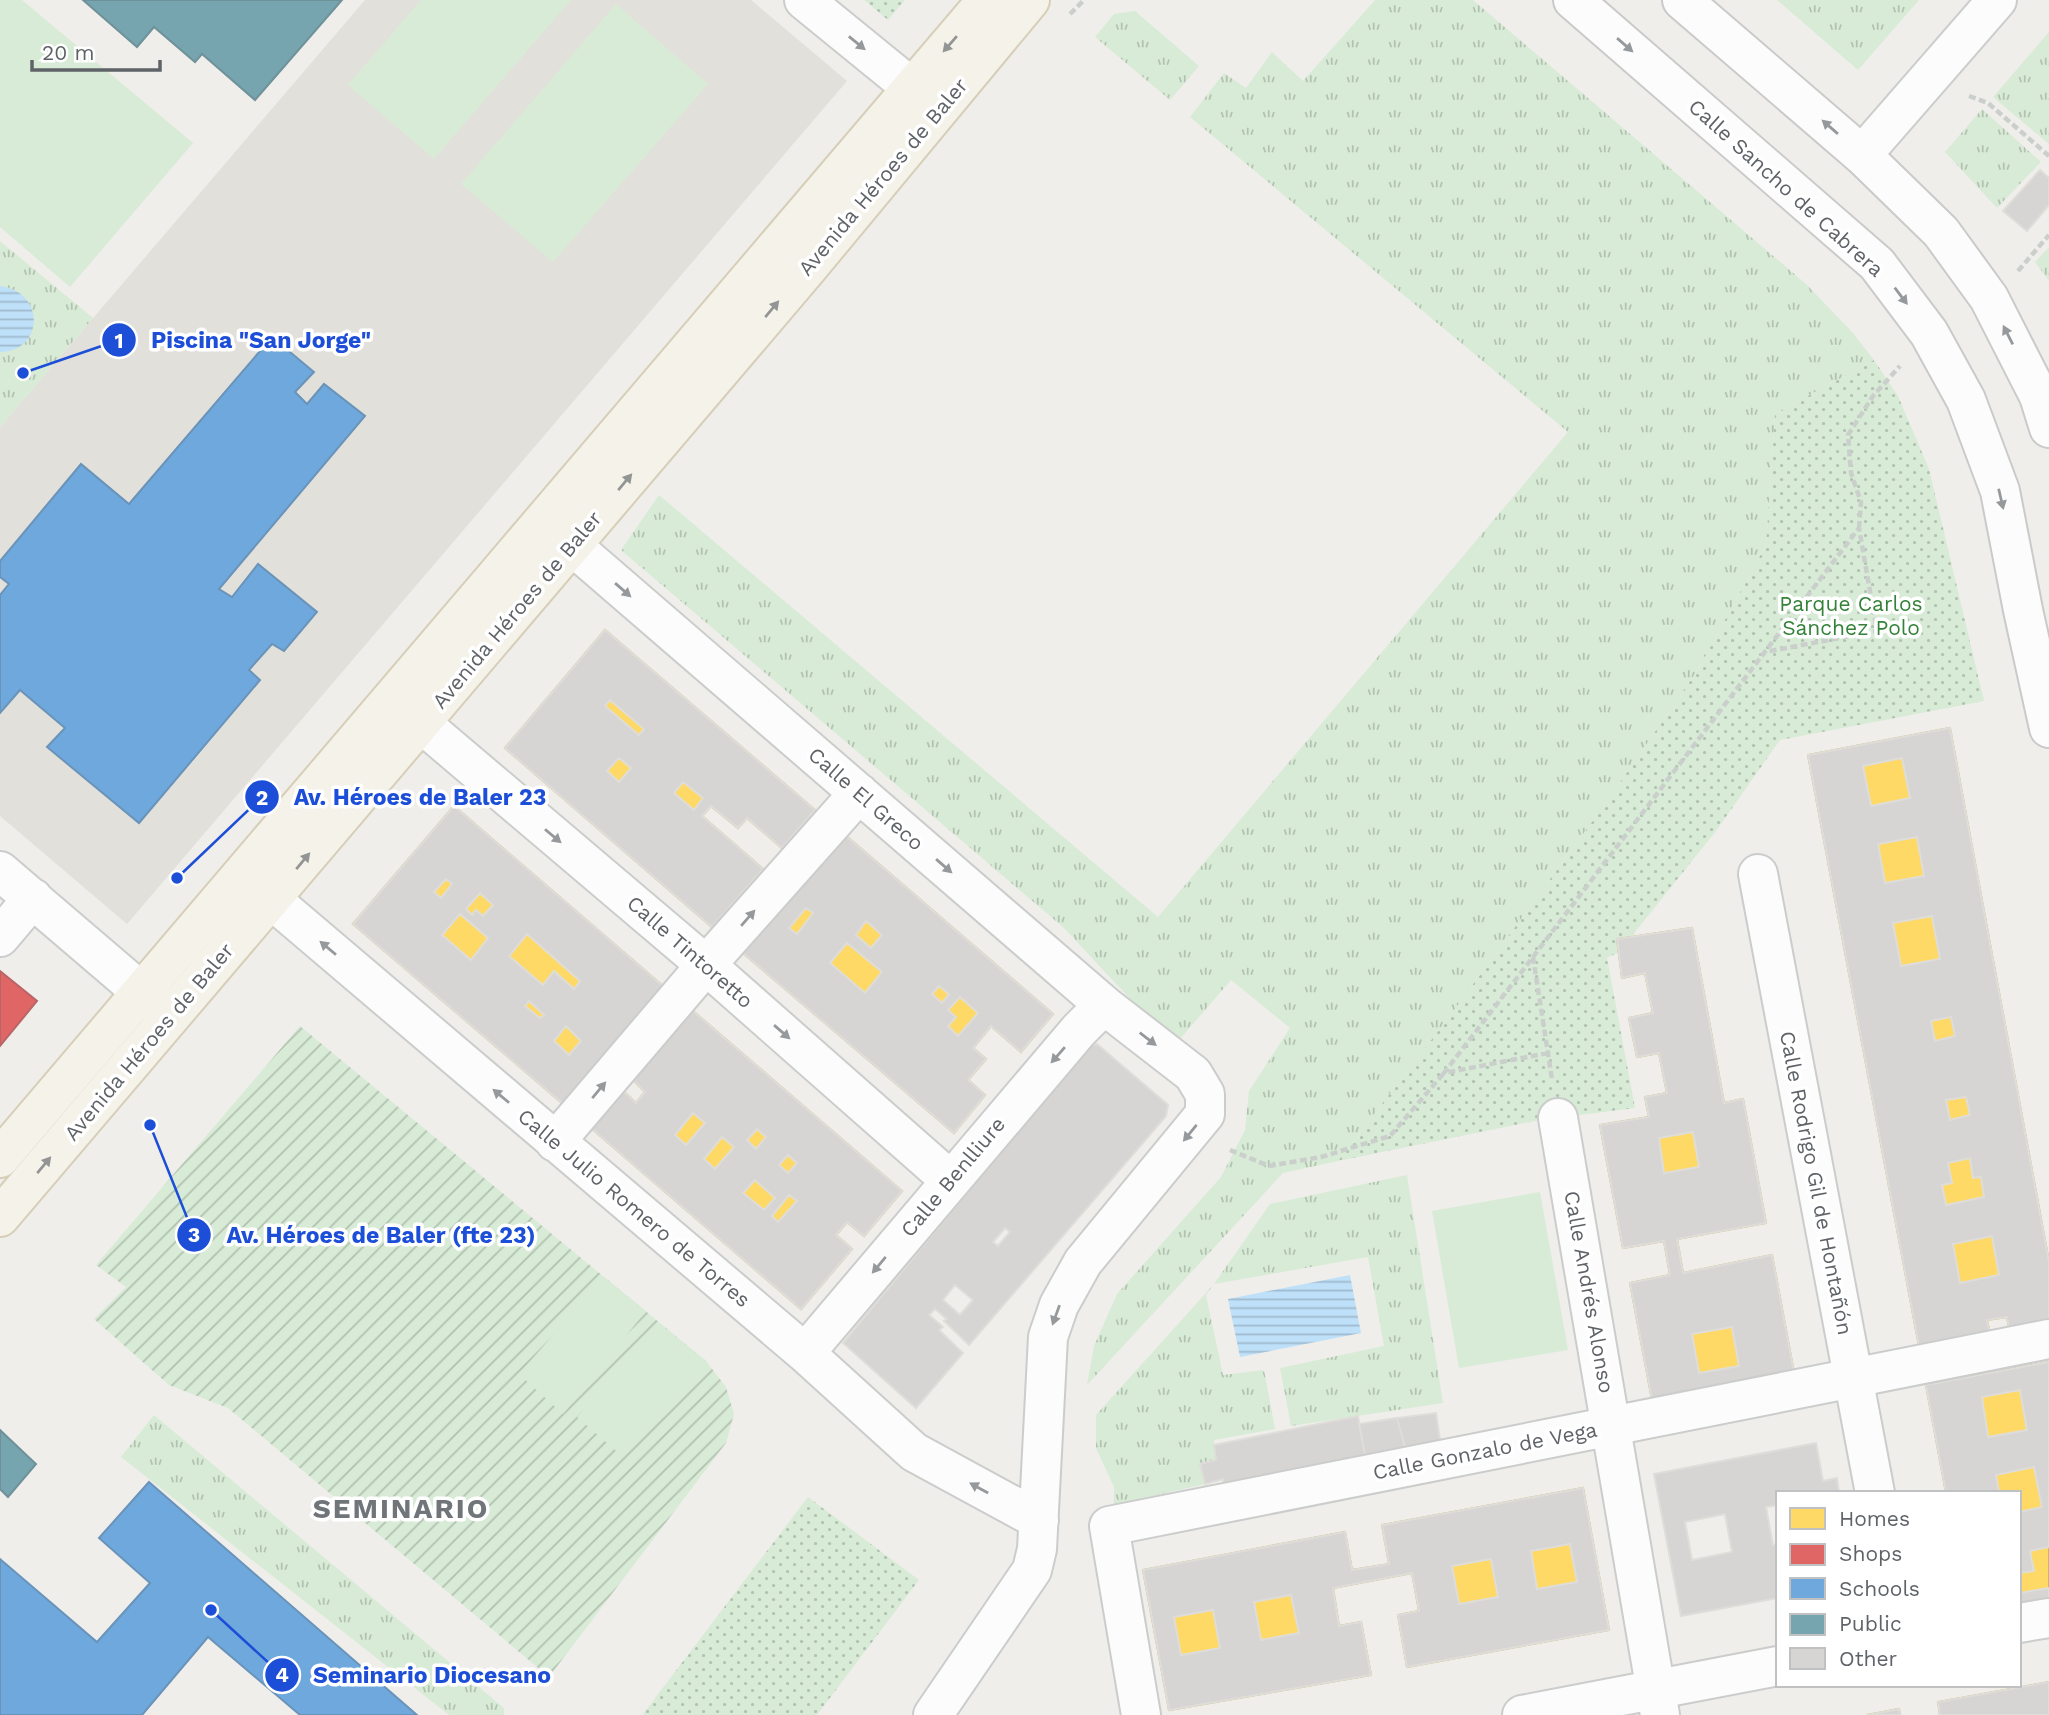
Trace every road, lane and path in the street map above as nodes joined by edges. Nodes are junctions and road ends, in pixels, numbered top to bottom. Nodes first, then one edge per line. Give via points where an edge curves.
1 (804, 0) edge
2 (987, 0) edge
3 (1030, 0) edge
4 (1573, 0) edge
5 (1682, 0) edge
6 (1997, 0) edge
7 (1927, 80) junction
8 (912, 88) junction
9 (1862, 155) junction
10 (2049, 156) edge
11 (1929, 333) junction
12 (2049, 428) edge
13 (543, 521) junction
14 (1859, 528) junction
15 (571, 546) junction
16 (1765, 652) junction
17 (392, 698) junction
18 (423, 726) junction
19 (2049, 728) edge
20 (859, 793) junction
21 (0, 871) edge
22 (1758, 874) dead end
23 (257, 887) junction
24 (33, 898) junction
25 (0, 937) edge
26 (1533, 957) junction
27 (706, 965) junction
28 (156, 1005) junction
29 (1104, 1005) junction
30 (1549, 1053) junction
31 (1444, 1073) junction
32 (1558, 1118) joint
33 (1190, 1133) junction
34 (555, 1142) junction
35 (0, 1158) edge
36 (950, 1180) junction
37 (0, 1217) edge
38 (2049, 1339) edge
39 (805, 1353) junction
40 (1853, 1378) junction
41 (1612, 1426) junction
42 (1875, 1491) edge
43 (1039, 1520) junction
44 (2049, 1618) edge
45 (2021, 1623) edge
46 (1776, 1667) edge
47 (1658, 1702) edge
48 (933, 1715) edge
49 (1141, 1715) edge
50 (1522, 1715) edge

1 -> 8 street
2 -> 8 main road, Avenida Héroes de Baler
15 -> 3 main road, Avenida Héroes de Baler
4 -> 11 street, Calle Sancho de Cabrera via 1877,264
9 -> 5 street
6 - 7 street
7 - 9 street
7 - 10 path via 1988,103
8 - 13 main road, Avenida Héroes de Baler
12 -> 9 street via 2039,397 1989,298 1941,232
11 - 14 path via 1873,396 1848,435 1851,473 1861,502
11 -> 19 street, Calle Sancho de Cabrera via 1966,400 2000,491
13 - 15 street, Calle El Greco
13 - 17 main road, Avenida Héroes de Baler
14 - 16 path
14 - 16 path via 1877,631
15 - 18 main road, Avenida Héroes de Baler
15 -> 20 street, Calle El Greco
16 - 26 path
17 - 18 street, Calle Tintoretto
17 - 23 main road, Avenida Héroes de Baler
23 -> 18 main road, Avenida Héroes de Baler
18 -> 27 street, Calle Tintoretto
27 -> 20 street
20 -> 29 street, Calle El Greco
21 - 24 street
22 - 40 street, Calle Rodrigo Gil de Hontañón
23 - 28 main road, Avenida Héroes de Baler
34 -> 23 street, Calle Julio Romero de Torres
24 - 25 street
24 - 28 street
26 - 30 path
26 - 31 path
34 -> 27 street
27 -> 36 street, Calle Tintoretto
28 - 35 main road, Avenida Héroes de Baler
37 -> 28 main road, Avenida Héroes de Baler
29 -> 33 street, Calle El Greco via 1193,1074 1205,1094 1205,1114
29 -> 36 street, Calle Benlliure
30 - 31 path
30 - 32 path
31 - 33 path via 1390,1136 1321,1157 1269,1166
32 - 41 street, Calle Andrés Alonso
33 -> 43 street via 1083,1262 1059,1305 1048,1337
34 - 39 street, Calle Julio Romero de Torres
36 -> 39 street, Calle Benlliure
38 - 40 street, Calle Gonzalo de Vega
43 -> 39 street, Calle Julio Romero de Torres via 914,1452
40 - 41 street, Calle Gonzalo de Vega
40 - 42 street, Calle Rodrigo Gil de Hontañón
41 - 47 street, Calle Andrés Alonso
41 - 49 street, Calle Gonzalo de Vega via 1109,1526
43 - 48 street via 1032,1570
44 - 45 street
46 - 47 street
47 - 50 street

